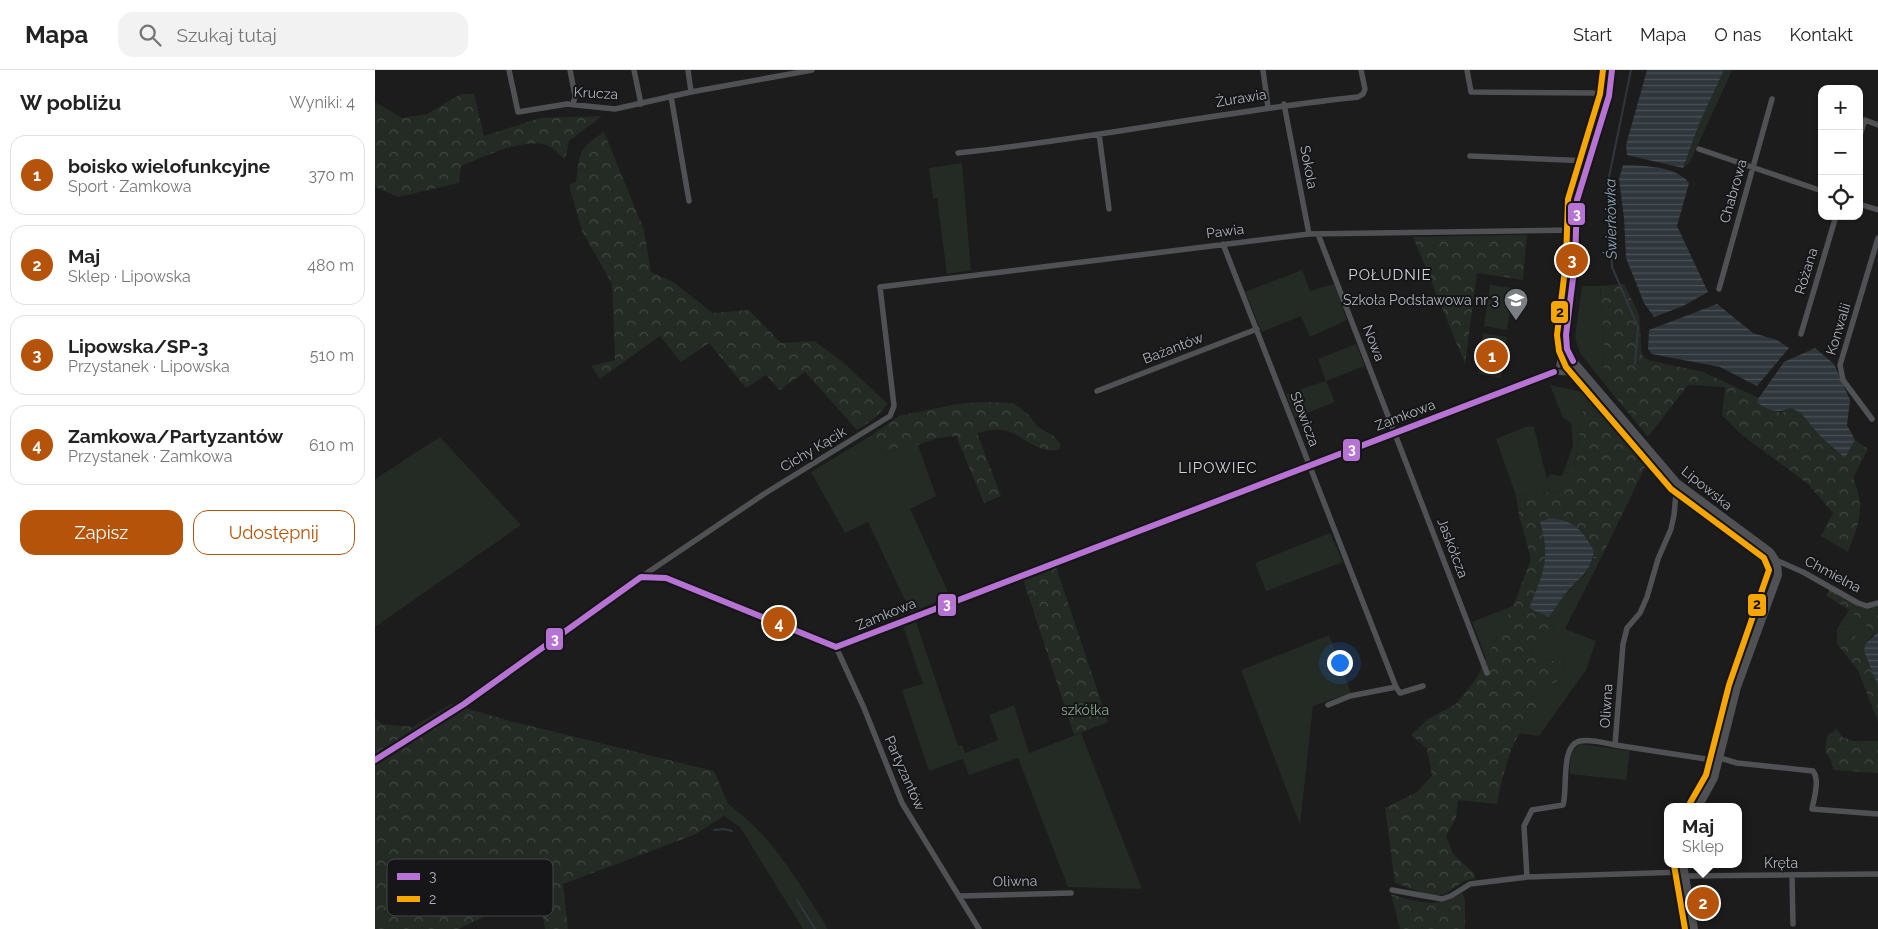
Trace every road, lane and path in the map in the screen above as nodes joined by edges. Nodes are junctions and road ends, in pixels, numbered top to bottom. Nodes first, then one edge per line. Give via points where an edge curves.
1 (509, 70) edge
2 (570, 70) edge
3 (634, 70) edge
4 (688, 70) edge
5 (812, 70) edge
6 (1263, 70) edge
7 (1361, 70) edge
8 (1467, 70) edge
9 (1612, 70) edge
10 (691, 92) junction
11 (671, 96) junction
12 (1609, 96) junction
13 (1772, 99) dead end
14 (641, 104) junction
15 (1284, 104) junction
16 (573, 105) junction
17 (1268, 107) junction
18 (1878, 125) edge
19 (1862, 130) edge
20 (1099, 134) junction
21 (1699, 149) dead end
22 (958, 153) dead end
23 (1470, 156) dead end
24 (1589, 161) junction
25 (1753, 168) junction
26 (1818, 190) edge
27 (689, 200) dead end
28 (1863, 205) edge
29 (1109, 209) dead end
30 (1878, 210) edge
31 (1835, 220) edge
32 (1575, 230) junction
33 (1309, 234) junction
34 (1318, 234) junction
35 (1878, 238) edge
36 (1223, 244) junction
37 (880, 287) joint
38 (1719, 289) dead end
39 (1257, 329) junction
40 (1801, 334) dead end
41 (1566, 335) junction
42 (1573, 360) junction
43 (1559, 366) junction
44 (1554, 372) junction
45 (1563, 372) junction
46 (1587, 377) junction
47 (1097, 391) dead end
48 (1872, 419) dead end
49 (1395, 432) junction
50 (1309, 465) junction
51 (1677, 483) junction
52 (1776, 560) junction
53 (641, 577) junction
54 (1878, 603) edge
55 (836, 646) junction
56 (1487, 673) dead end
57 (1423, 686) dead end
58 (1396, 687) junction
59 (1328, 705) dead end
60 (1615, 744) junction
61 (375, 760) edge
62 (1719, 760) junction
63 (1699, 803) edge
64 (1878, 814) edge
65 (1684, 871) edge
66 (1878, 874) edge
67 (1792, 875) junction
68 (1527, 877) junction
69 (1392, 890) dead end
70 (1071, 893) dead end
71 (960, 896) junction
72 (1793, 924) dead end
73 (979, 929) edge
74 (1694, 929) edge

1 - 16 street, Krucza via 518,112
2 - 16 street via 575,96
3 - 14 street
4 - 10 street
5 - 10 street, Krucza
6 - 17 street
7 - 15 street, Żurawia via 1365,89 1358,97
8 - 12 street via 1471,92 1594,93
9 - 12 street, Lipowska
10 - 11 street, Krucza
11 - 14 street, Krucza
11 - 27 street
12 - 24 street, Lipowska
13 - 25 street, Chabrowa
14 - 16 street, Krucza via 615,109
15 - 17 street, Żurawia
15 - 33 street, Sokola
17 - 20 street, Żurawia
18 - 19 street via 1865,120
20 - 22 street, Żurawia
20 - 29 street
21 - 25 street
23 - 24 street
24 - 32 street, Lipowska via 1577,200
25 - 26 street
25 - 38 street, Chabrowa
28 - 30 street
31 - 40 street, Różana
32 - 34 street, Pawia
32 - 41 street, Lipowska via 1575,262
33 - 34 street, Pawia
33 - 36 street, Pawia
34 - 49 street, Nowa
35 - 48 street, Konwalii via 1840,365 1843,380
36 - 37 street, Pawia
36 - 39 street, Słowicza
37 - 53 street, Cichy Kącik via 894,406 890,416 764,494
39 - 47 street, Bażantów
39 - 50 street, Słowicza
41 - 42 street, Lipowska via 1567,349
41 - 43 street, Zamkowa
42 - 43 street, Zamkowa
42 - 45 street
42 - 46 street, Lipowska
43 - 44 street, Zamkowa
44 - 45 street, Zamkowa
44 - 49 street, Zamkowa
45 - 46 street, Zamkowa
46 - 51 street, Lipowska
49 - 50 street, Zamkowa
49 - 56 street, Jaskółcza
50 - 55 street, Zamkowa
50 - 58 street, Słowicza
51 - 52 street, Lipowska via 1770,552
51 - 60 street, Oliwna via 1671,529 1647,597 1627,628 1623,644
52 - 54 street, Chmielna via 1867,606
52 - 62 street via 1779,575 1737,687
53 - 55 street via 667,578
53 - 61 street via 464,704
55 - 71 street, Partyzantów via 902,803
57 - 58 street via 1400,693
58 - 59 street via 1349,696
60 - 62 street
60 - 68 street, Oliwna via 1580,741 1572,745 1567,755 1563,805 1532,810 1524,826
62 - 63 street via 1714,778
62 - 64 street via 1813,771 1816,783 1812,809
65 - 67 street, Kręta
65 - 68 street, Kręta
65 - 74 street
66 - 67 street, Kręta
67 - 72 street
68 - 69 street via 1470,884 1442,899
70 - 71 street, Oliwna
71 - 73 street, Partyzantów

